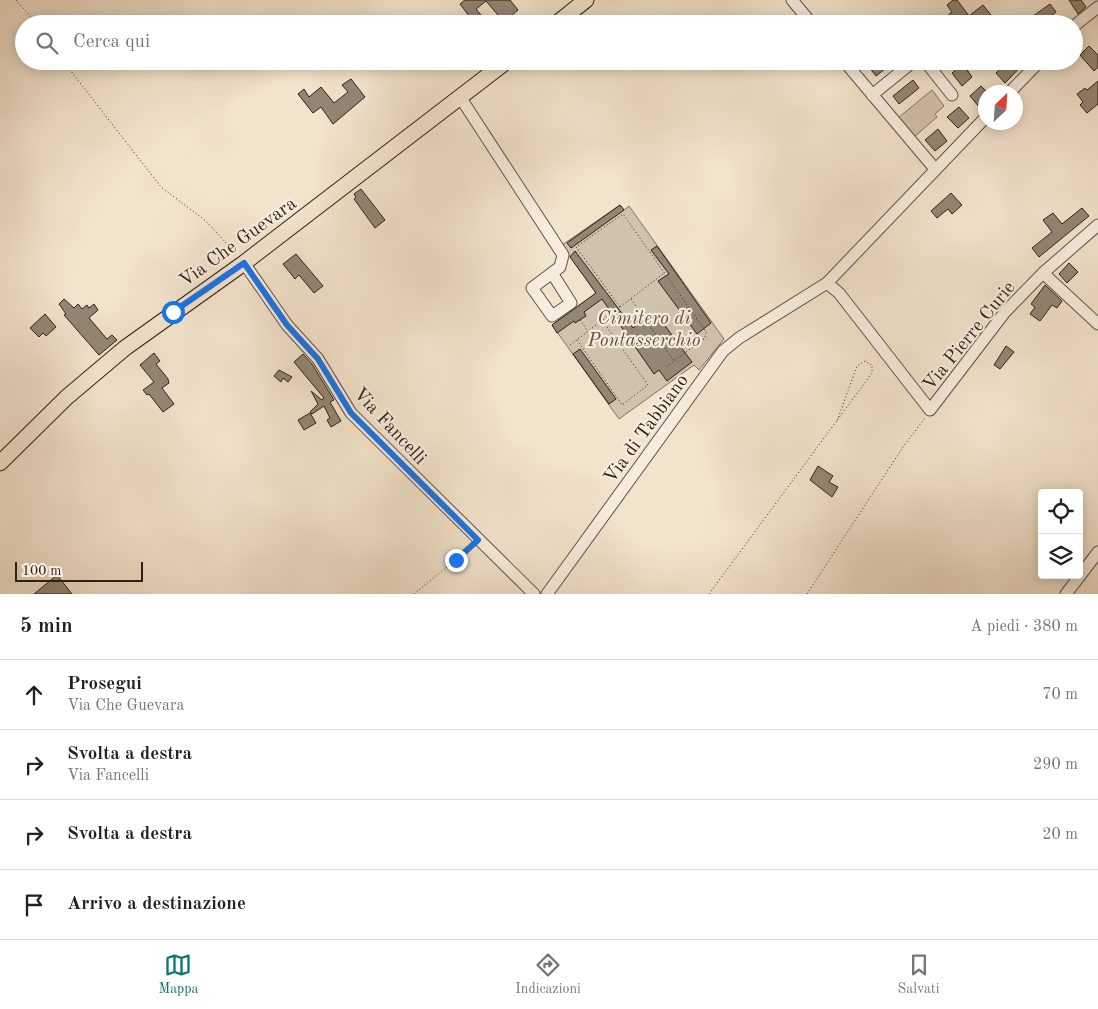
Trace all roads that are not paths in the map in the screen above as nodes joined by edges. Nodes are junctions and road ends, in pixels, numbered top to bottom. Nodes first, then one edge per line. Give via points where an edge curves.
1 (586, 0) edge
2 (792, 0) edge
3 (1098, 8) edge
4 (567, 15) edge
5 (804, 15) edge
6 (1083, 19) edge
7 (495, 70) edge
8 (851, 70) edge
9 (903, 70) edge
10 (932, 70) edge
11 (1031, 70) edge
12 (1017, 85) edge
13 (872, 95) junction
14 (952, 95) dead end
15 (460, 97) junction
16 (978, 126) edge
17 (935, 169) junction
18 (1098, 225) edge
19 (244, 263) junction
20 (1043, 273) junction
21 (552, 274) dead end
22 (827, 283) junction
23 (1098, 324) edge
24 (0, 464) edge
25 (1098, 552) edge
26 (534, 594) edge
27 (547, 594) edge
28 (1066, 594) edge

1 - 4 main road
2 - 5 street
3 - 6 street
7 - 15 main road, Via Che Guevara
8 - 13 street
9 - 13 street
10 - 14 street
11 - 12 street
13 - 17 street
15 - 19 main road, Via Che Guevara
15 - 21 street via 563,255 560,267
16 - 17 street, Via di Tabbiano
17 - 22 street, Via di Tabbiano
18 - 20 street, Via Pierre Curie
19 - 24 main road, Via Che Guevara via 149,328 111,359 67,397
19 - 26 street, Via Fancelli via 287,325 318,359 351,413
20 - 22 street, Via Pierre Curie via 1005,312 930,410
20 - 23 street
22 - 27 street, Via di Tabbiano via 723,351
25 - 28 street

